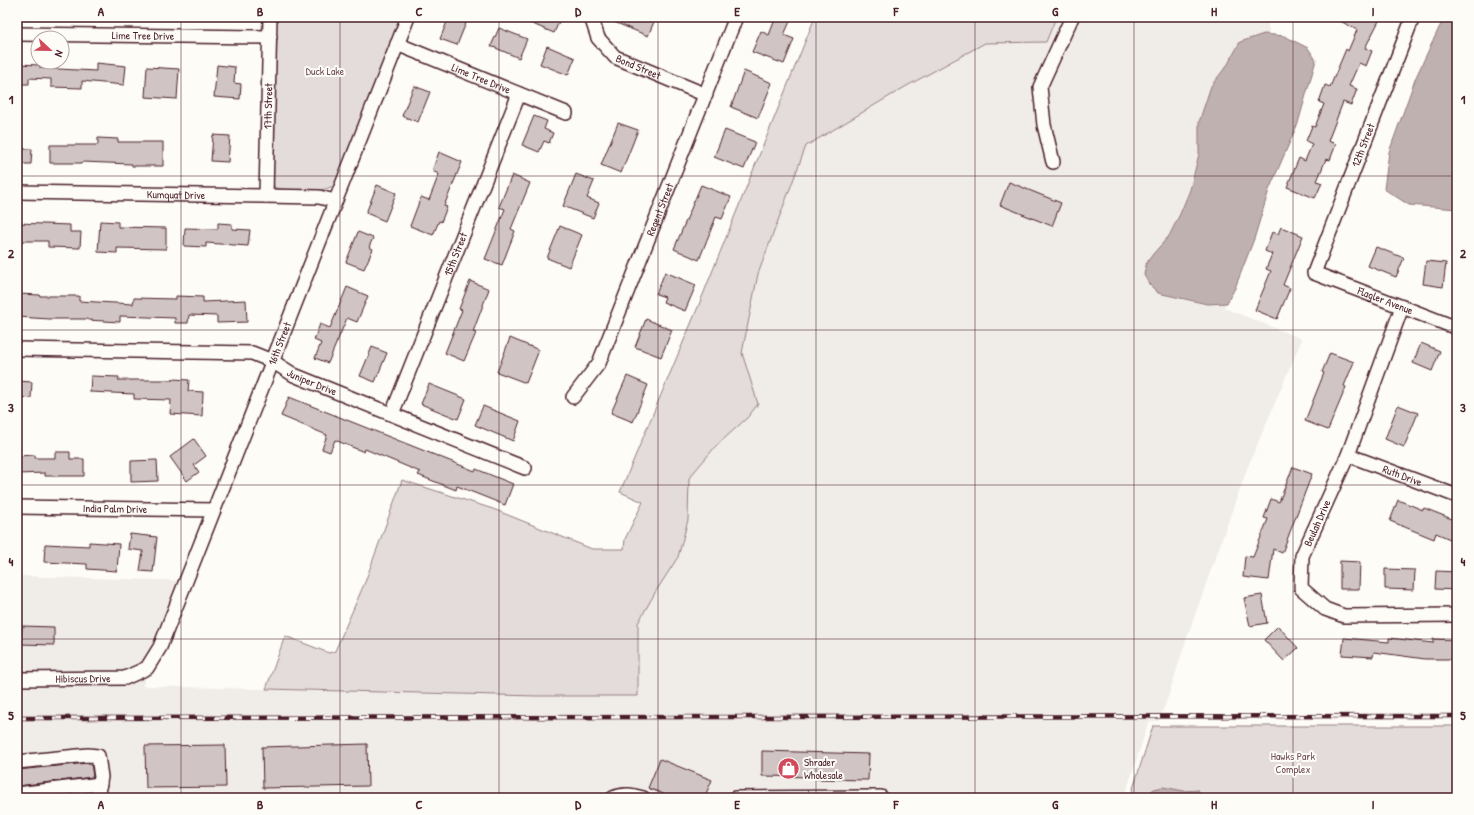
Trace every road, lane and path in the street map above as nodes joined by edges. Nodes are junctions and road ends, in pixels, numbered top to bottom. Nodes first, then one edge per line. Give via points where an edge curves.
1 (270, 17) edge
2 (408, 17) edge
3 (592, 17) edge
4 (736, 17) edge
5 (1072, 17) edge
6 (1412, 17) edge
7 (17, 34) edge
8 (270, 37) junction
9 (397, 44) junction
10 (519, 94) junction
11 (706, 95) junction
12 (566, 113) dead end
13 (1053, 162) dead end
14 (17, 192) edge
15 (266, 196) junction
16 (335, 201) junction
17 (1314, 273) joint
18 (1402, 307) junction
19 (1431, 318) junction
20 (1457, 318) edge
21 (1457, 328) edge
22 (17, 349) edge
23 (272, 361) junction
24 (573, 397) dead end
25 (392, 414) junction
26 (1348, 455) junction
27 (525, 468) dead end
28 (1457, 496) edge
29 (17, 507) edge
30 (214, 510) junction
31 (1457, 615) edge
32 (147, 668) joint
33 (17, 679) edge
34 (17, 762) edge
35 (100, 784) junction
36 (17, 794) edge
37 (97, 798) edge
38 (614, 798) edge
39 (643, 798) edge
40 (735, 798) edge
41 (881, 798) edge

1 - 8 street, 17th Street
2 - 9 street, 16th Street
3 - 11 street, Bond Street via 598,38 614,57
4 - 11 street, Regent Street
5 - 13 street via 1040,87 1044,125
6 - 17 street, 12th Street
7 - 8 street, Lime Tree Drive
8 - 15 street, 17th Street
9 - 10 street, Lime Tree Drive
9 - 16 street, 16th Street
10 - 12 street, Lime Tree Drive
10 - 25 street, 15th Street
11 - 24 street, Regent Street via 599,363
14 - 15 street, Kumquat Drive
15 - 16 street, Kumquat Drive via 319,197
16 - 23 street, 16th Street
17 - 18 street, Flagler Avenue
18 - 19 street, Flagler Avenue
18 - 26 street, Beulah Drive
19 - 20 street
19 - 21 street, Flagler Avenue
22 - 23 street, Juniper Drive via 252,353
23 - 25 street, Juniper Drive via 294,375
23 - 30 street, 16th Street
25 - 27 street, Juniper Drive
26 - 28 street, Ruth Drive
26 - 31 street, Beulah Drive via 1302,556 1302,588 1325,609 1344,616
29 - 30 street, India Palm Drive
30 - 32 street, 16th Street via 160,647
32 - 33 street, Hibiscus Drive via 126,678
34 - 35 street via 98,756
35 - 36 street
35 - 37 street
38 - 39 street via 628,794
40 - 41 street

